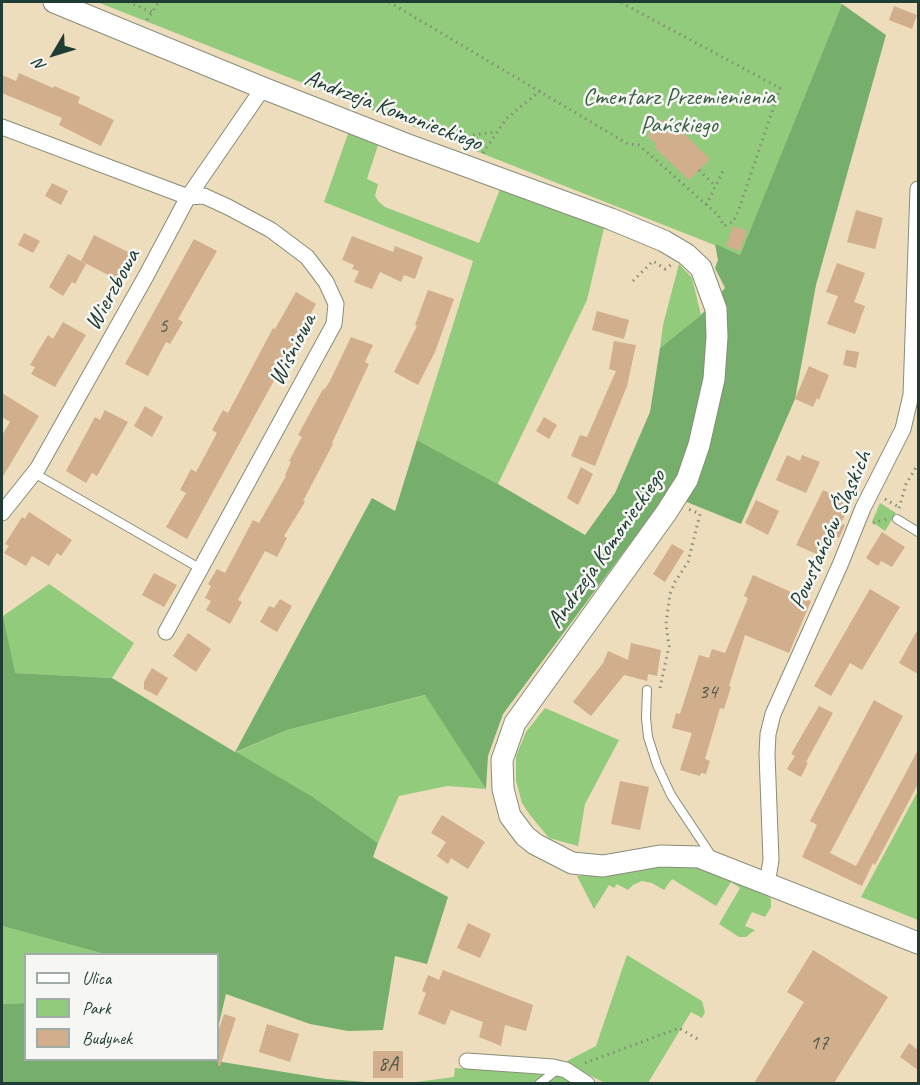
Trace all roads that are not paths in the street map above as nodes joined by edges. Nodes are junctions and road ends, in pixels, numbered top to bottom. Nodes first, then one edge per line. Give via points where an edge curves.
1 (54, 2) edge
2 (263, 88) junction
3 (2, 127) edge
4 (918, 189) edge
5 (188, 197) junction
6 (34, 473) junction
7 (2, 513) edge
8 (894, 517) road end
9 (918, 532) edge
10 (201, 569) junction
11 (166, 632) dead end
12 (647, 690) dead end
13 (717, 864) junction
14 (766, 884) junction
15 (918, 943) edge
16 (467, 1061) dead end
17 (562, 1070) junction
18 (539, 1083) edge
19 (587, 1083) edge

1 - 2 street, Andrzeja Komonieckiego
2 - 5 street, Wierzbowa
2 - 13 street, Andrzeja Komonieckiego via 611,219 664,241 701,268 716,309 717,338 714,379 687,480 515,723 502,760 503,789 510,816 525,836 544,850 572,863 603,866 660,856 699,857
3 - 5 street, Wiśniowa
4 - 14 street, Powstańców Śląskich via 911,395 903,429 863,508 772,714 767,754 771,860
5 - 6 street, Wierzbowa
5 - 10 street, Wiśniowa via 204,196 282,238 307,257 326,282 336,304 334,324
6 - 7 street, Wierzbowa
6 - 10 lane
8 - 9 lane
10 - 11 street, Wiśniowa
12 - 13 lane via 648,737 657,765 671,795
13 - 14 street, Andrzeja Komonieckiego
14 - 15 street, Andrzeja Komonieckiego
16 - 17 street
17 - 18 lane
17 - 19 street

